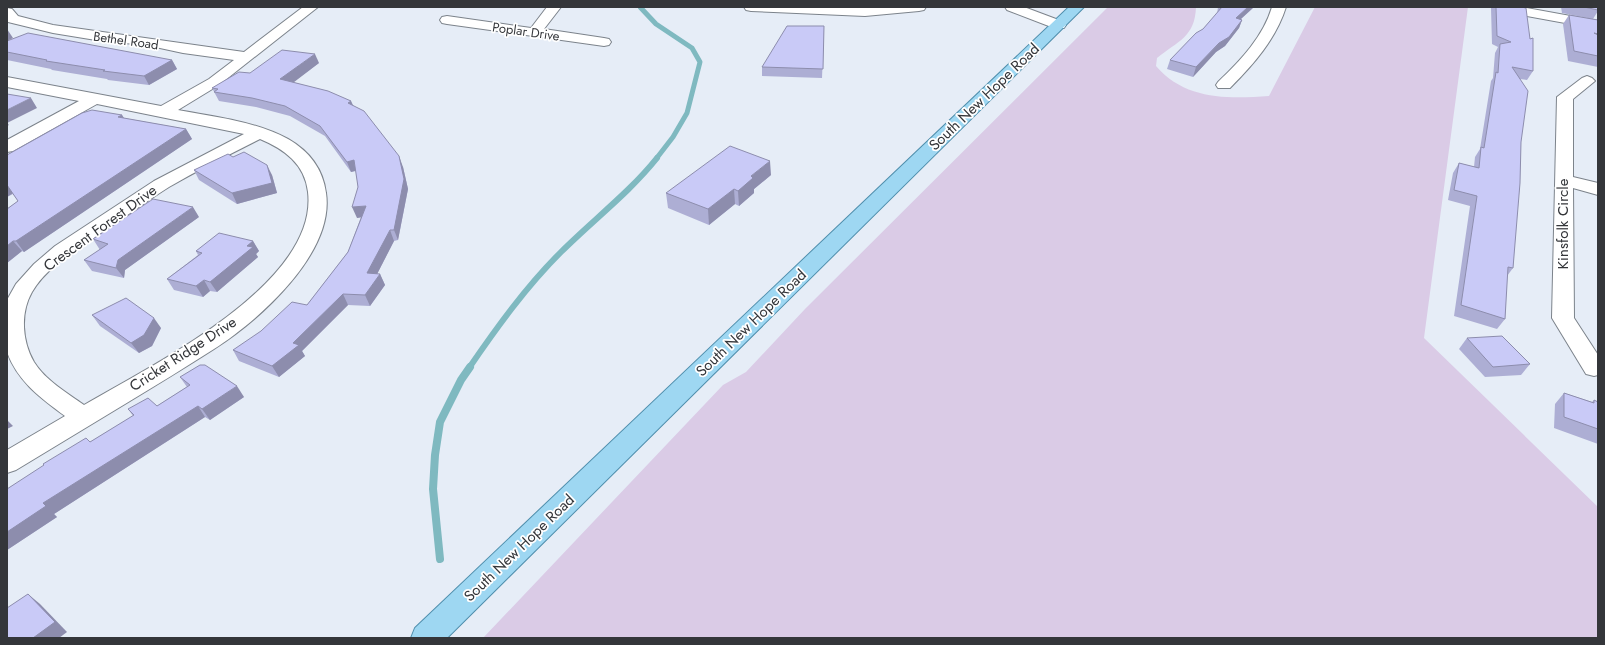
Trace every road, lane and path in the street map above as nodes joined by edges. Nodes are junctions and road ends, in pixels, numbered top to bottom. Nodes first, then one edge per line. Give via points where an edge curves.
1 (10, 7) edge
2 (311, 7) edge
3 (554, 7) edge
4 (751, 7) edge
5 (919, 7) edge
6 (1012, 7) edge
7 (1077, 7) edge
8 (1279, 7) edge
9 (1499, 7) edge
10 (7, 11) edge
11 (447, 20) dead end
12 (1598, 24) edge
13 (1059, 25) junction
14 (40, 32) dead end
15 (535, 32) junction
16 (26, 39) edge
17 (604, 42) dead end
18 (248, 57) junction
19 (1587, 81) dead end
20 (7, 82) edge
21 (1224, 85) dead end
22 (94, 99) junction
23 (162, 112) junction
24 (259, 133) junction
25 (7, 147) edge
26 (1563, 180) junction
27 (1598, 189) edge
28 (1594, 368) dead end
29 (83, 417) junction
30 (7, 463) edge
31 (426, 638) edge

1 - 10 street, Bethel Road
2 - 18 street
3 - 15 street
4 - 5 street via 865,12
6 - 13 street
7 - 13 main road, South New Hope Road
8 - 21 street via 1277,16 1261,42
9 - 12 street
10 - 18 street, Bethel Road via 13,19 53,29
11 - 15 street, Poplar Drive
13 - 31 main road, South New Hope Road
14 - 16 street
15 - 17 street, Poplar Drive
18 - 23 street via 214,82
19 - 26 street, Kinsfolk Circle via 1565,97
20 - 22 street, Cricket Ridge Drive
22 - 23 street, Cricket Ridge Drive
22 - 25 street
23 - 24 street, Cricket Ridge Drive via 227,124
24 - 29 street, Cricket Ridge Drive via 296,152 305,162 316,184 319,197 318,213 299,257 283,277 237,321 207,343
24 - 29 street, Crescent Forest Drive via 148,193 54,257 25,288 13,316 12,330 25,367 38,382
26 - 27 street
26 - 28 street, Kinsfolk Circle via 1563,318
29 - 30 street, Cricket Ridge Drive

